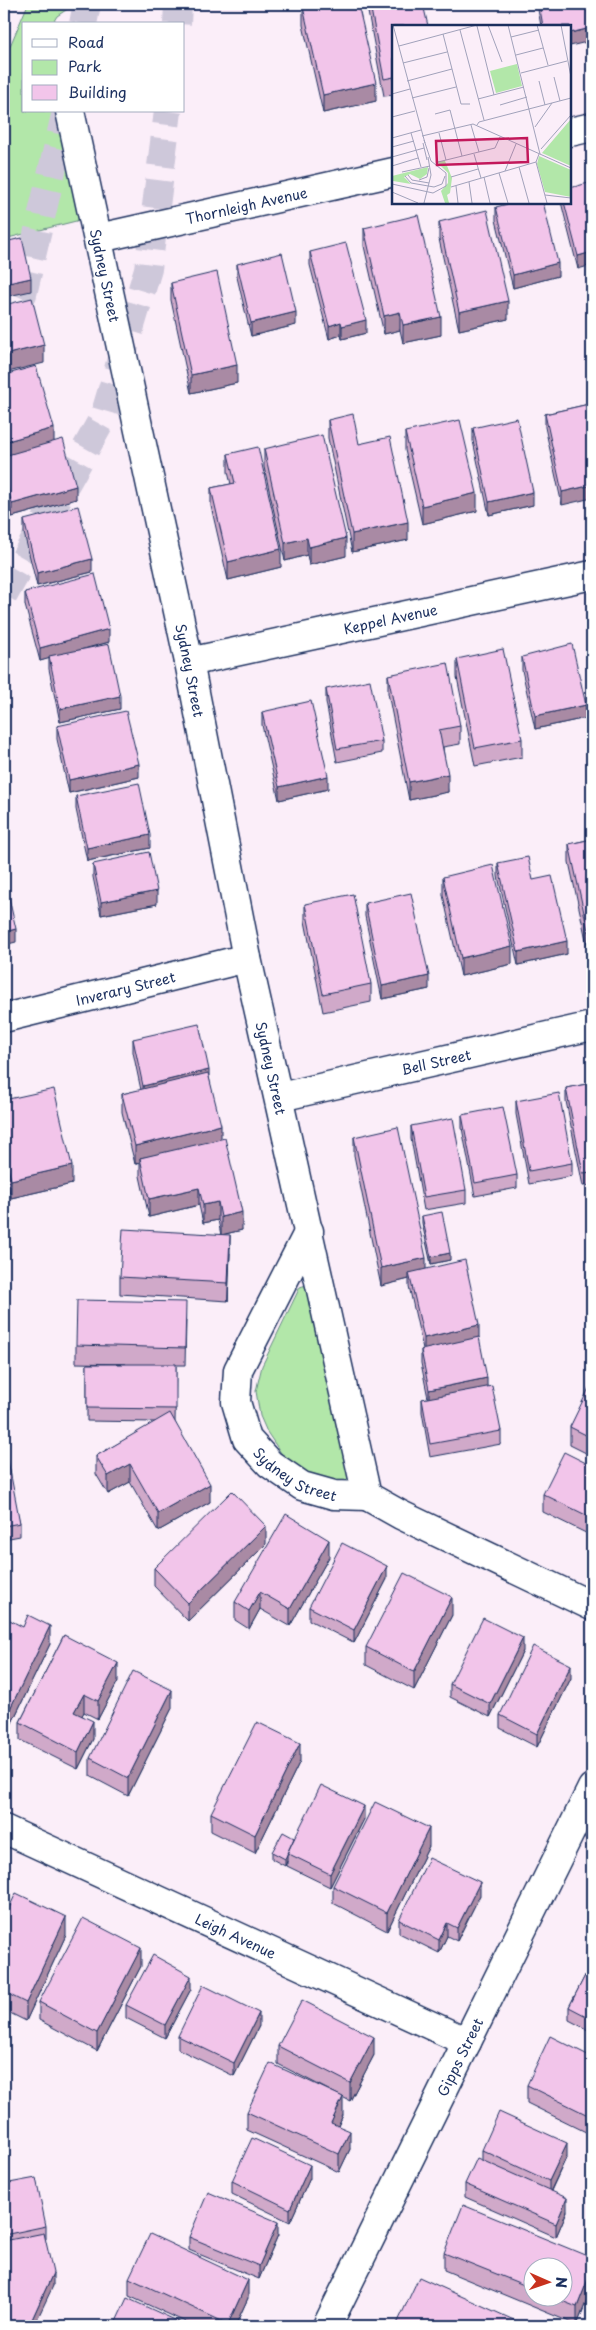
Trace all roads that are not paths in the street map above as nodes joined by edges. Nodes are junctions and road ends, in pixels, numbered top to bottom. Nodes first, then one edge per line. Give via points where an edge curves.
1 (70, 112) edge
2 (592, 127) edge
3 (571, 132) edge
4 (392, 172) edge
5 (99, 238) junction
6 (592, 575) edge
7 (189, 662) junction
8 (247, 958) junction
9 (4, 1018) edge
10 (592, 1026) edge
11 (280, 1097) junction
12 (309, 1231) junction
13 (367, 1496) junction
14 (592, 1606) edge
15 (592, 1788) edge
16 (4, 1829) edge
17 (467, 2042) junction
18 (327, 2326) edge

1 - 5 street, Sydney Street
2 - 3 street
4 - 5 street, Thornleigh Avenue
5 - 7 street, Sydney Street
6 - 7 street, Keppel Avenue
7 - 8 street, Sydney Street
8 - 9 street, Inverary Street
8 - 11 street, Sydney Street
10 - 11 street, Bell Street
11 - 12 street, Sydney Street
12 - 13 street, Sydney Street
12 - 13 street, Sydney Street via 238,1370 236,1402 247,1439 270,1464 302,1486 334,1495
13 - 14 street, Sydney Street
15 - 17 street, Gipps Street
16 - 17 street, Leigh Avenue
17 - 18 street, Gipps Street

